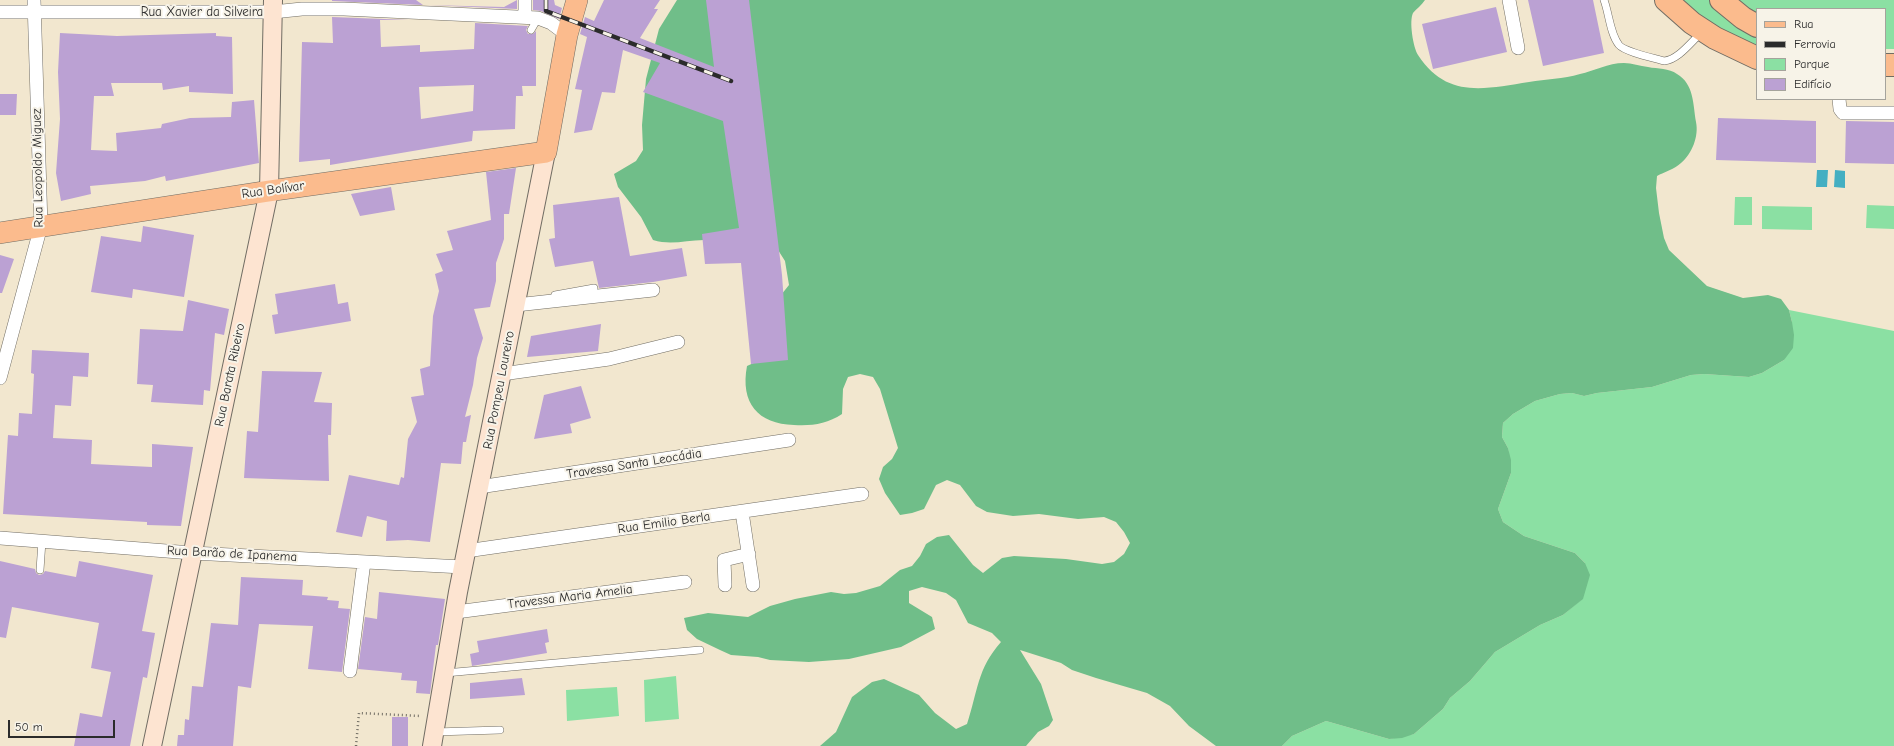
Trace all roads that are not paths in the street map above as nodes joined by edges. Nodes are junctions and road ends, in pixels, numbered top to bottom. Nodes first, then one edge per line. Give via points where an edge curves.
1 (525, 0) edge
2 (577, 0) edge
3 (1509, 0) edge
4 (1604, 0) edge
5 (1666, 0) edge
6 (1721, 0) edge
7 (34, 6) edge
8 (273, 6) edge
9 (0, 12) edge
10 (532, 17) junction
11 (1756, 25) edge
12 (531, 30) dead end
13 (1704, 31) junction
14 (567, 35) junction
15 (1518, 48) dead end
16 (1756, 58) edge
17 (1839, 100) edge
18 (1894, 113) edge
19 (546, 152) junction
20 (269, 191) junction
21 (41, 226) junction
22 (0, 232) edge
23 (594, 288) dead end
24 (653, 290) dead end
25 (517, 302) junction
26 (678, 342) dead end
27 (502, 374) junction
28 (0, 378) edge
29 (789, 440) dead end
30 (479, 487) junction
31 (862, 494) dead end
32 (742, 512) junction
33 (0, 538) edge
34 (42, 542) junction
35 (192, 552) junction
36 (749, 554) junction
37 (464, 559) junction
38 (364, 562) junction
39 (40, 570) dead end
40 (685, 582) dead end
41 (725, 585) dead end
42 (753, 585) dead end
43 (456, 612) junction
44 (700, 650) dead end
45 (350, 671) dead end
46 (445, 673) junction
47 (500, 730) dead end
48 (435, 732) edge
49 (152, 746) edge

1 - 10 street
2 - 14 main road, Rua Pompeu Loureiro
3 - 15 street
4 - 13 lane via 1620,46 1643,55 1670,61
5 - 13 highway
6 - 11 highway
7 - 8 street, Rua Xavier da Silveira
7 - 9 street, Rua Xavier da Silveira
7 - 21 street, Rua Leopoldo Miguez
8 - 10 street, Rua Xavier da Silveira
8 - 20 main road, Rua Barata Ribeiro
10 - 12 lane
10 - 14 street, Rua Xavier da Silveira via 551,23
13 - 16 highway
14 - 19 main road, Rua Pompeu Loureiro
17 - 18 street via 1843,112
19 - 20 main road, Rua Bolívar
19 - 25 main road, Rua Pompeu Loureiro
20 - 21 main road, Rua Bolívar
20 - 35 main road, Rua Barata Ribeiro
21 - 22 main road, Rua Bolívar
21 - 28 street, Rua Leopoldo Miguez
23 - 25 lane
24 - 25 street
25 - 27 main road, Rua Pompeu Loureiro
26 - 27 street via 609,359
27 - 30 main road, Rua Pompeu Loureiro
29 - 30 street, Travessa Santa Leocádia
30 - 37 main road, Rua Pompeu Loureiro
31 - 32 street, Rua Emilio Berla
32 - 36 street
32 - 37 street, Rua Emilio Berla
33 - 34 street, Rua Barão de Ipanema
34 - 35 street, Rua Barão de Ipanema
34 - 39 lane
35 - 38 street, Rua Barão de Ipanema
35 - 49 main road, Rua Barata Ribeiro
36 - 41 street via 724,560
36 - 42 street
37 - 38 street, Rua Barão de Ipanema
37 - 43 main road, Rua Pompeu Loureiro
38 - 45 street
40 - 43 street, Travessa Maria Amelia
43 - 46 main road, Rua Pompeu Loureiro
44 - 46 lane
46 - 48 main road, Rua Pompeu Loureiro
47 - 48 lane

